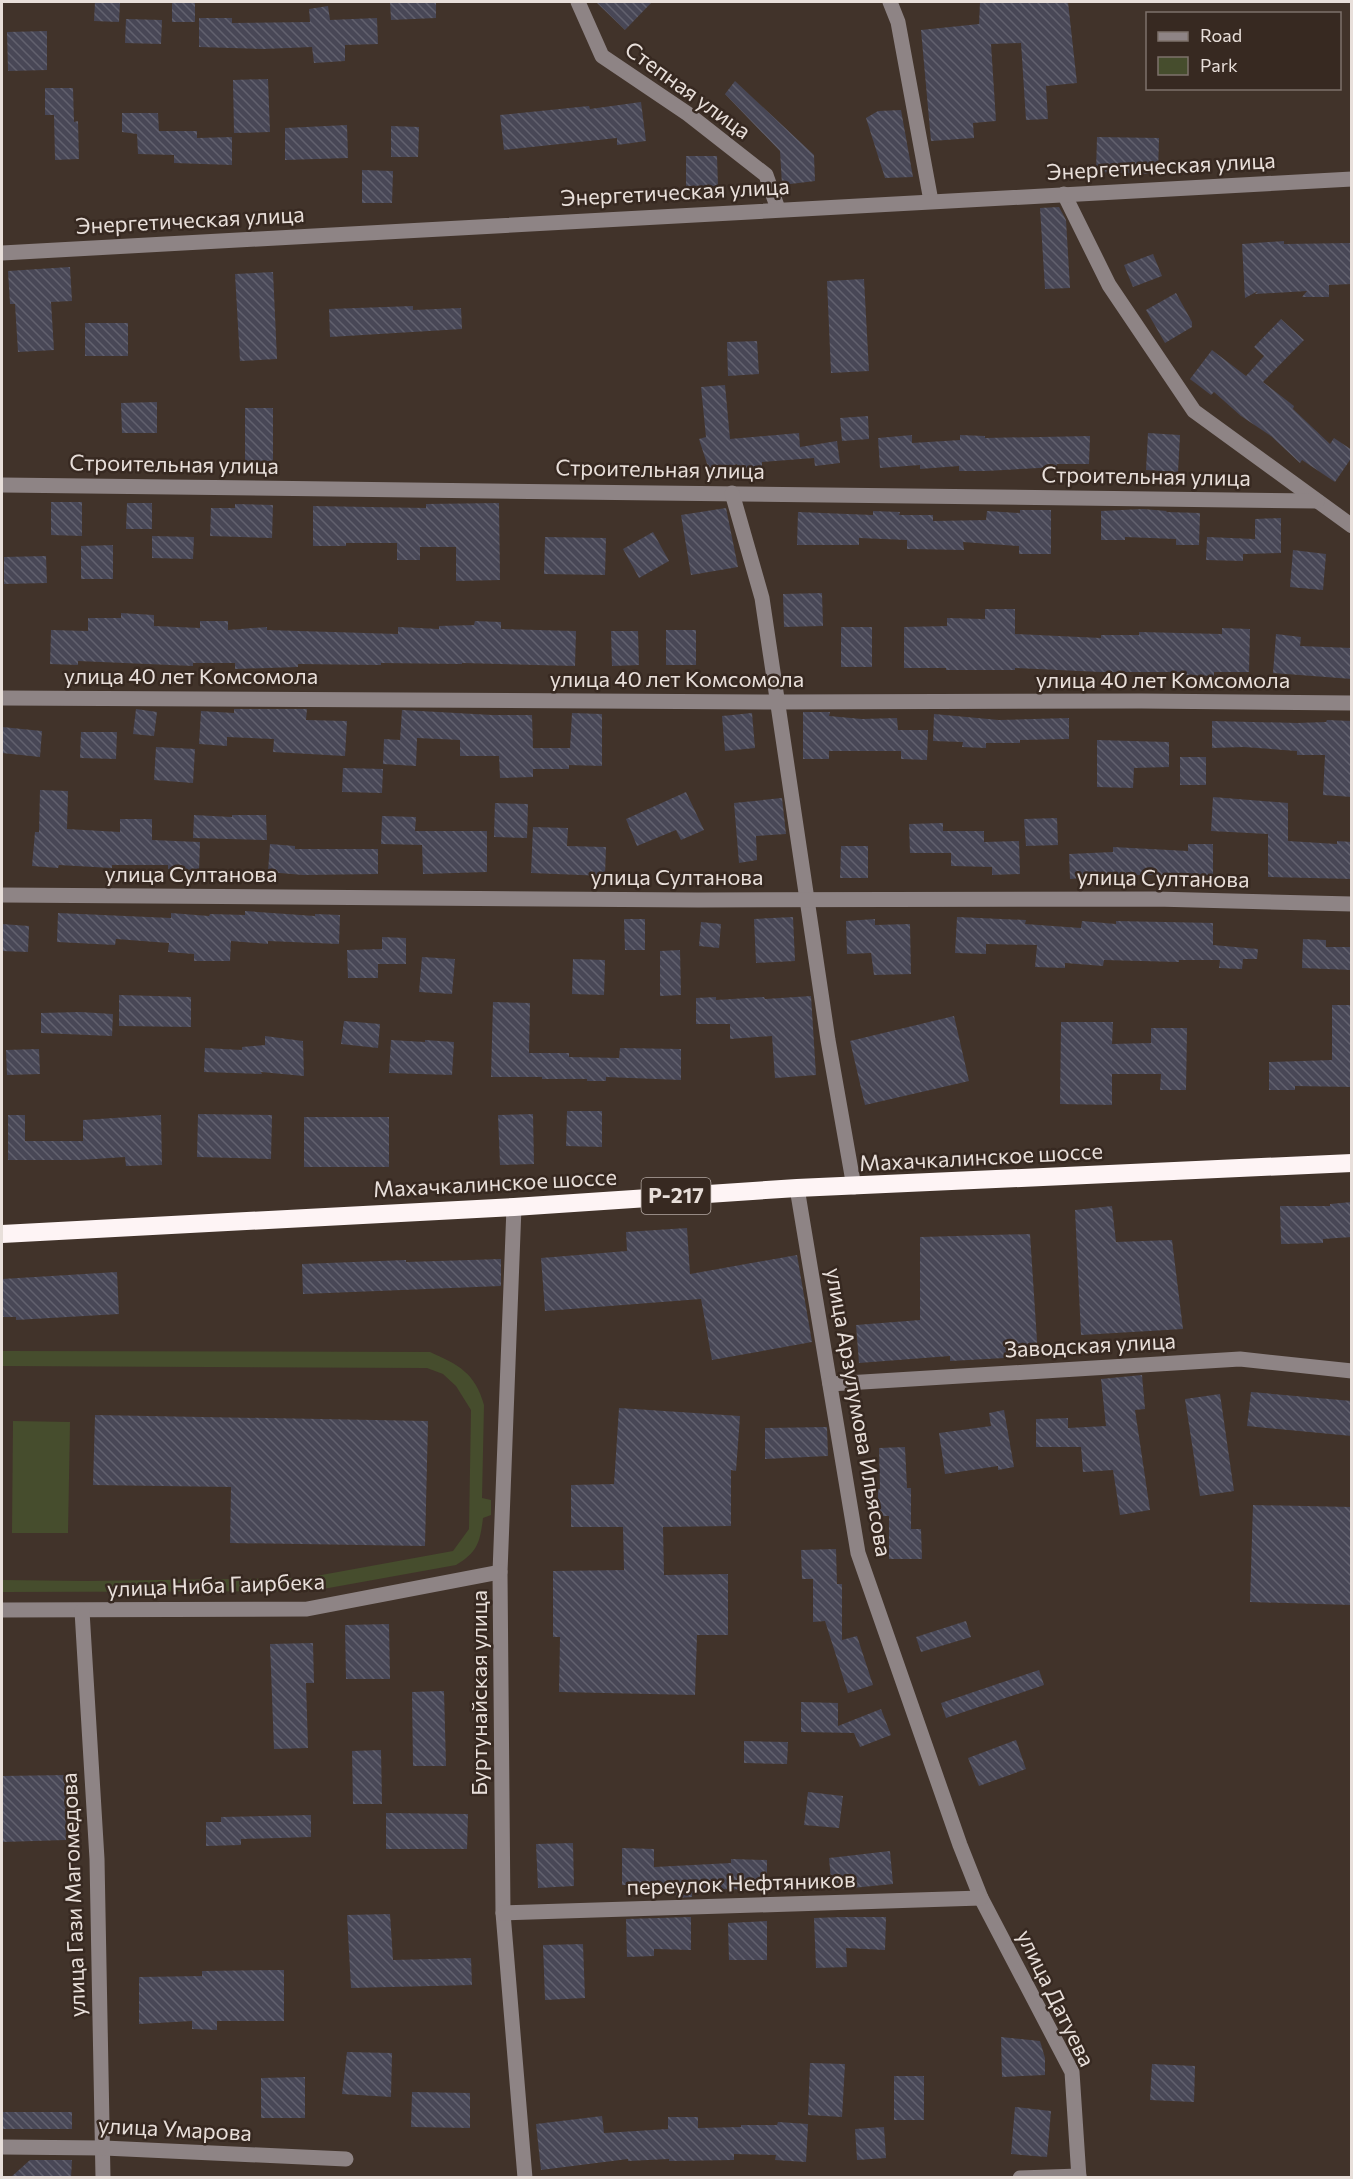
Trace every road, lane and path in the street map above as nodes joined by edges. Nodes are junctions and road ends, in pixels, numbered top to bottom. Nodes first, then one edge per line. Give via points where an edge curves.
1 (578, 2) edge
2 (890, 2) edge
3 (1352, 179) edge
4 (1064, 194) junction
5 (931, 201) junction
6 (778, 209) junction
7 (2, 253) edge
8 (2, 485) edge
9 (732, 493) junction
10 (1317, 501) junction
11 (1352, 526) edge
12 (2, 698) edge
13 (778, 702) junction
14 (1352, 703) edge
15 (2, 895) edge
16 (806, 900) junction
17 (1352, 904) edge
18 (1352, 1163) edge
19 (854, 1187) junction
20 (797, 1188) junction
21 (514, 1207) junction
22 (2, 1234) edge
23 (1352, 1371) edge
24 (830, 1384) junction
25 (500, 1572) junction
26 (2, 1610) edge
27 (82, 1611) junction
28 (960, 1845) joint
29 (981, 1898) junction
30 (503, 1913) junction
31 (2, 2147) edge
32 (104, 2148) junction
33 (346, 2159) dead end
34 (1079, 2177) edge
35 (104, 2178) edge
36 (525, 2178) edge
37 (1020, 2178) edge

1 - 6 street, Степная улица via 602,56 688,114 766,175
2 - 5 street via 898,22
3 - 4 street, Энергетическая улица
4 - 5 street, Энергетическая улица
4 - 10 street via 1109,285 1194,411
5 - 6 street, Энергетическая улица
6 - 7 street, Энергетическая улица
8 - 9 street, Строительная улица
9 - 10 street, Строительная улица
9 - 13 street via 762,598
10 - 11 street
12 - 13 street, улица 40 лет Комсомола
13 - 14 street, улица 40 лет Комсомола
13 - 16 street
15 - 16 street, улица Султанова
16 - 17 street, улица Султанова via 1155,899
16 - 19 street
18 - 19 highway, Махачкалинское шоссе / Р-217
19 - 20 highway, Махачкалинское шоссе / Р-217
20 - 21 highway, Махачкалинское шоссе / Р-217
20 - 24 street, улица Арзулумова Ильясова
21 - 22 highway, Махачкалинское шоссе / Р-217
21 - 25 street, Буртунайская улица
23 - 24 street, Заводская улица via 1240,1359
24 - 28 street, улица Арзулумова Ильясова via 858,1553
25 - 27 street, улица Ниба Гаирбека via 307,1609
25 - 30 street, Буртунайская улица
26 - 27 street, улица Ниба Гаирбека
27 - 32 street, улица Гази Магомедова via 97,1859
28 - 29 street, улица Датуева
29 - 30 street, переулок Нефтяников
29 - 34 street, улица Датуева via 1072,2072
30 - 36 street, Буртунайская улица
31 - 32 street, улица Умарова
32 - 33 street, улица Умарова
32 - 35 street, улица Гази Магомедова
34 - 37 street

